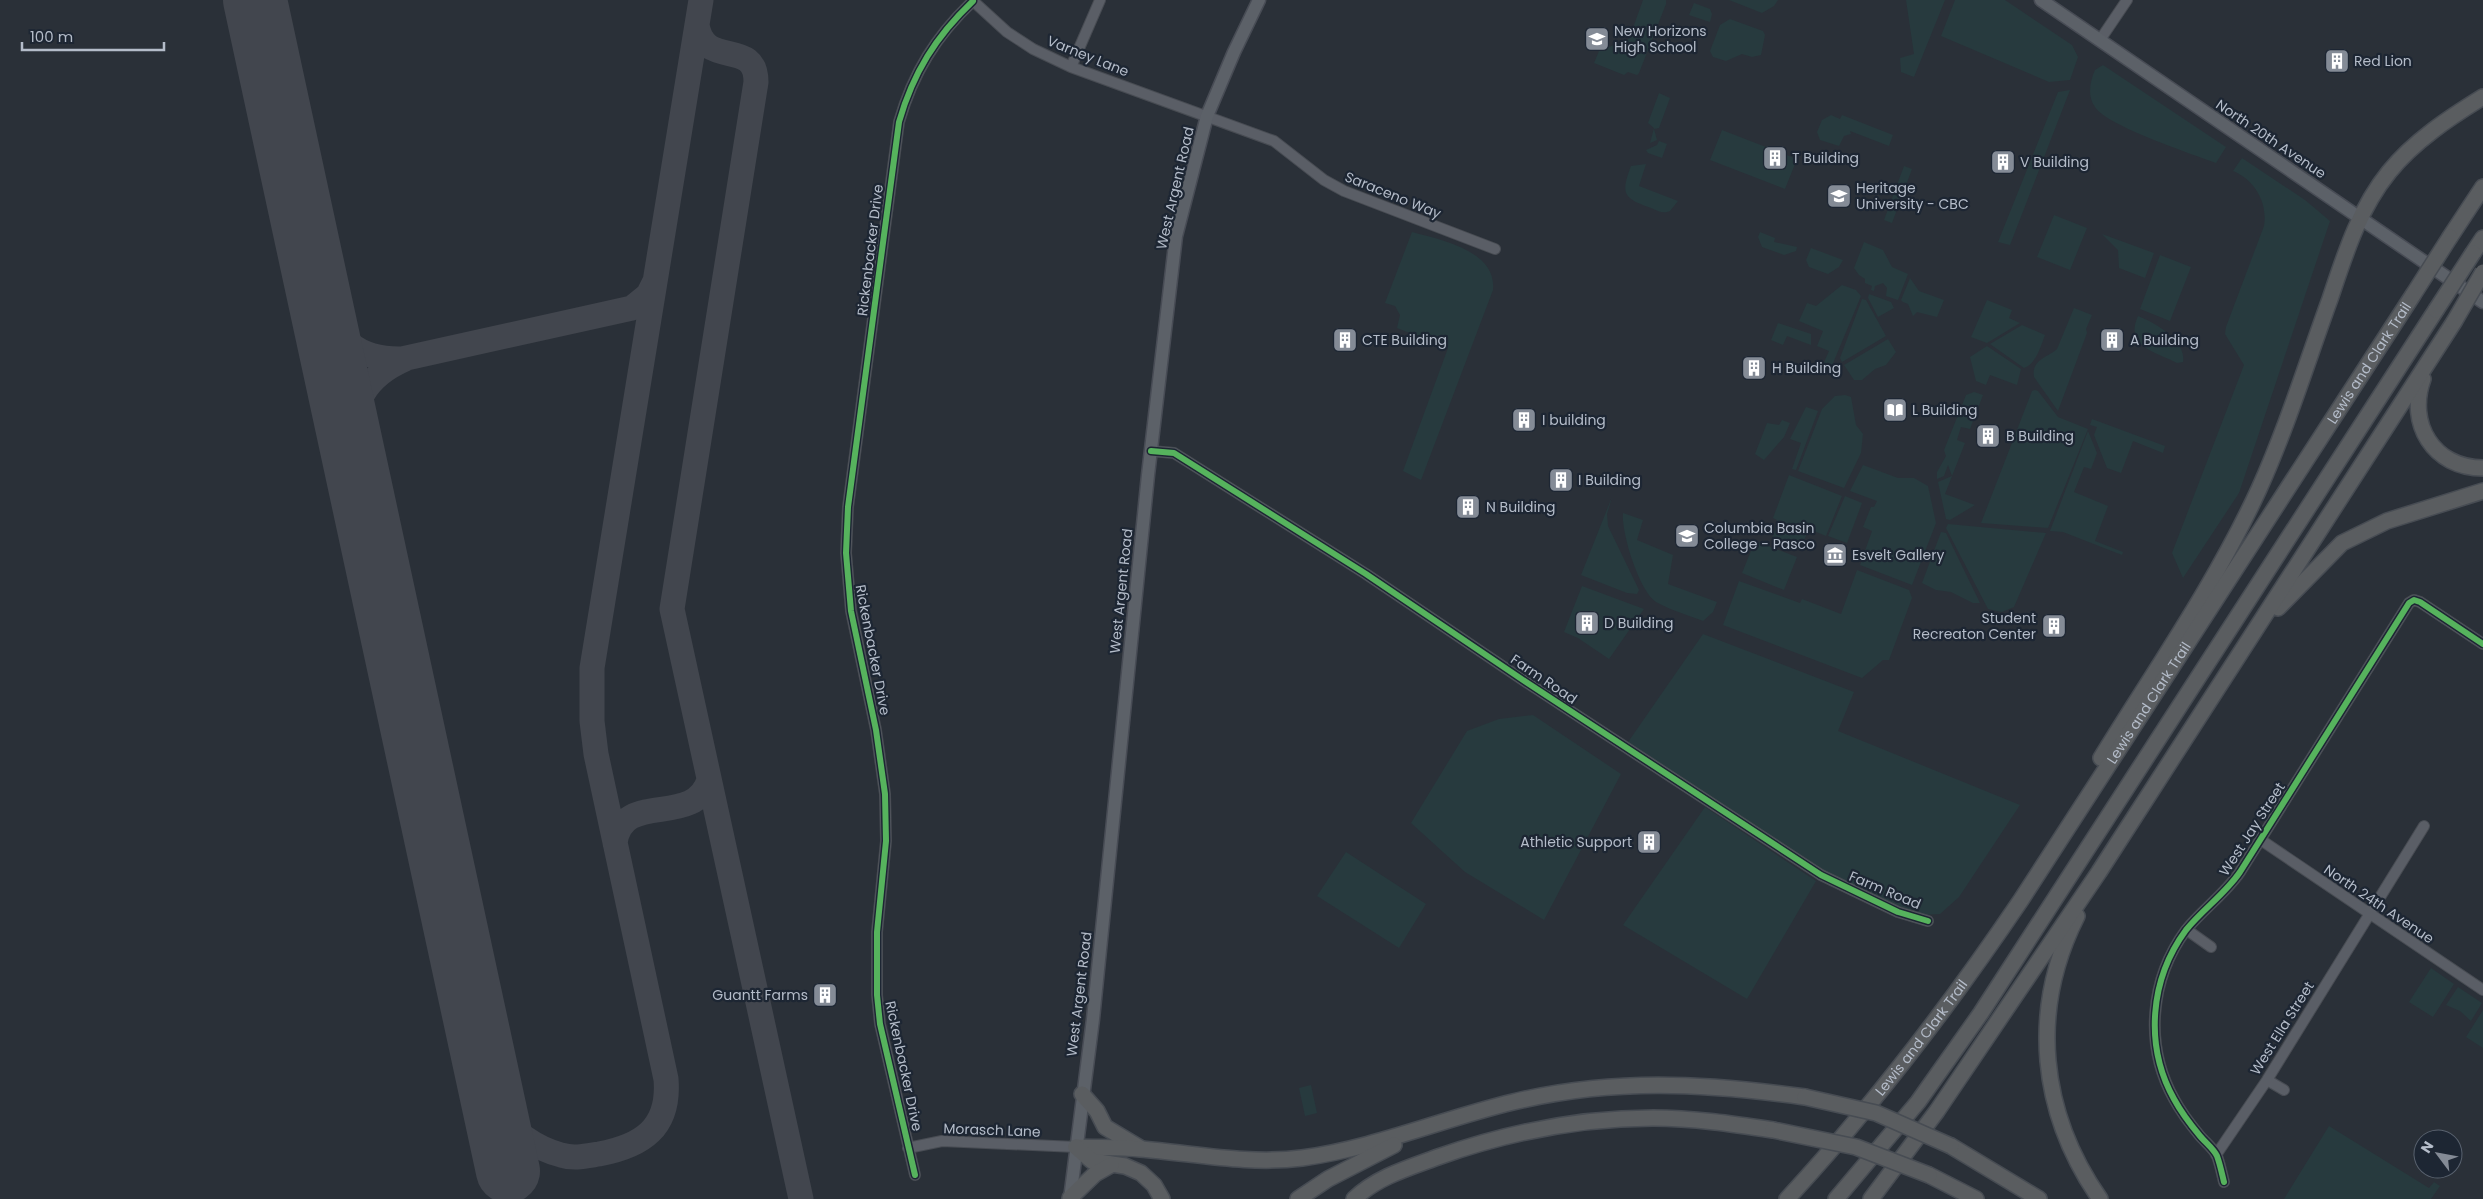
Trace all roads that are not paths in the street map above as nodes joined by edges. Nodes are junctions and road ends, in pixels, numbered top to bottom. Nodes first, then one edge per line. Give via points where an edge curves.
1 (1100, 0) edge
2 (1259, 0) edge
3 (2041, 0) edge
4 (2127, 0) edge
5 (973, 1) edge
6 (2100, 40) junction
7 (1072, 67) junction
8 (2483, 97) edge
9 (1207, 116) junction
10 (2483, 186) edge
11 (2360, 218) junction
12 (2483, 238) edge
13 (1495, 250) dead end
14 (2483, 272) edge
15 (2483, 302) edge
16 (2454, 322) junction
17 (1151, 451) junction
18 (2483, 468) edge
19 (2483, 492) edge
20 (2483, 644) edge
21 (2230, 670) junction
22 (2424, 826) dead end
23 (2261, 840) junction
24 (2099, 872) junction
25 (2021, 900) junction
26 (2370, 914) junction
27 (1928, 921) dead end
28 (2187, 930) junction
29 (2211, 947) dead end
30 (2483, 990) edge
31 (2267, 1080) junction
32 (2284, 1090) dead end
33 (1082, 1094) junction
34 (1450, 1120) junction
35 (1076, 1147) junction
36 (908, 1148) junction
37 (1141, 1149) junction
38 (2216, 1155) junction
39 (1111, 1165) junction
40 (915, 1175) dead end
41 (2224, 1182) dead end
42 (1070, 1199) edge
43 (1162, 1199) edge
44 (1298, 1199) edge
45 (1354, 1199) edge
46 (1787, 1199) edge
47 (1836, 1199) edge
48 (1871, 1199) edge
49 (1976, 1199) edge
50 (2039, 1199) edge
51 (2100, 1199) edge

1 - 7 street
2 - 9 main road, West Argent Road
3 - 6 main road, North 20th Avenue
4 - 6 street
5 - 7 street, Varney Lane via 1007,32
5 - 36 street, Rickenbacker Drive via 952,20 932,46 914,80 899,122 847,520 851,611 876,730 885,794 886,841 877,932 877,995 880,1024
6 - 11 main road, North 20th Avenue
7 - 9 street, Varney Lane
8 - 11 highway via 2432,132 2400,160 2380,184
9 - 13 street, Saraceno Way via 1274,141 1324,180 1344,191
9 - 17 main road, West Argent Road via 1176,236
10 - 25 highway, Lewis and Clark Trail, bridge
11 - 15 main road, North 20th Avenue
11 - 25 highway via 2278,444 2248,512 2210,583 2022,885
12 - 47 highway, bridge via 1981,1013 1918,1102
14 - 16 highway, bridge
16 - 18 highway via 2422,378 2417,399 2419,420 2428,439 2442,454 2460,464
16 - 21 highway
17 - 27 street, Farm Road via 1174,453 1366,574 1821,875 1898,912
17 - 33 main road, West Argent Road via 1093,1019
19 - 21 highway via 2387,521 2342,543 2271,615
20 - 23 street, West Jay Street via 2420,602 2414,600 2409,603
21 - 24 highway
22 - 26 street, West Ella Street
23 - 26 street, North 24th Avenue
23 - 28 street, West Jay Street via 2232,884
24 - 48 highway via 1937,1110
24 - 51 highway via 2074,921 2056,971 2046,1035 2049,1078 2058,1119 2074,1158
25 - 46 highway, Lewis and Clark Trail via 1966,981 1923,1036
26 - 30 street, North 24th Avenue
26 - 31 street, West Ella Street
28 - 29 street
28 - 38 street, West Jay Street via 2170,958 2159,988 2155,1005 2156,1042 2162,1074 2170,1092
31 - 32 street
31 - 38 street, West Ella Street
33 - 35 main road, West Argent Road
33 - 37 highway via 1097,1111 1104,1127
34 - 37 highway via 1366,1145 1300,1158 1222,1158
34 - 44 highway via 1358,1162
34 - 50 highway, bridge via 1546,1095 1614,1086 1715,1086 1805,1097 1876,1113 1951,1146
35 - 36 street, Morasch Lane via 942,1141
35 - 37 highway
35 - 39 highway via 1092,1161
35 - 42 main road, West Argent Road
36 - 40 street, Rickenbacker Drive
38 - 41 street
39 - 42 highway via 1095,1174
39 - 43 highway via 1125,1166 1141,1173 1154,1185
45 - 49 highway, bridge via 1363,1190 1396,1172 1465,1148 1529,1131 1596,1121 1653,1118 1773,1130 1856,1147 1929,1175

